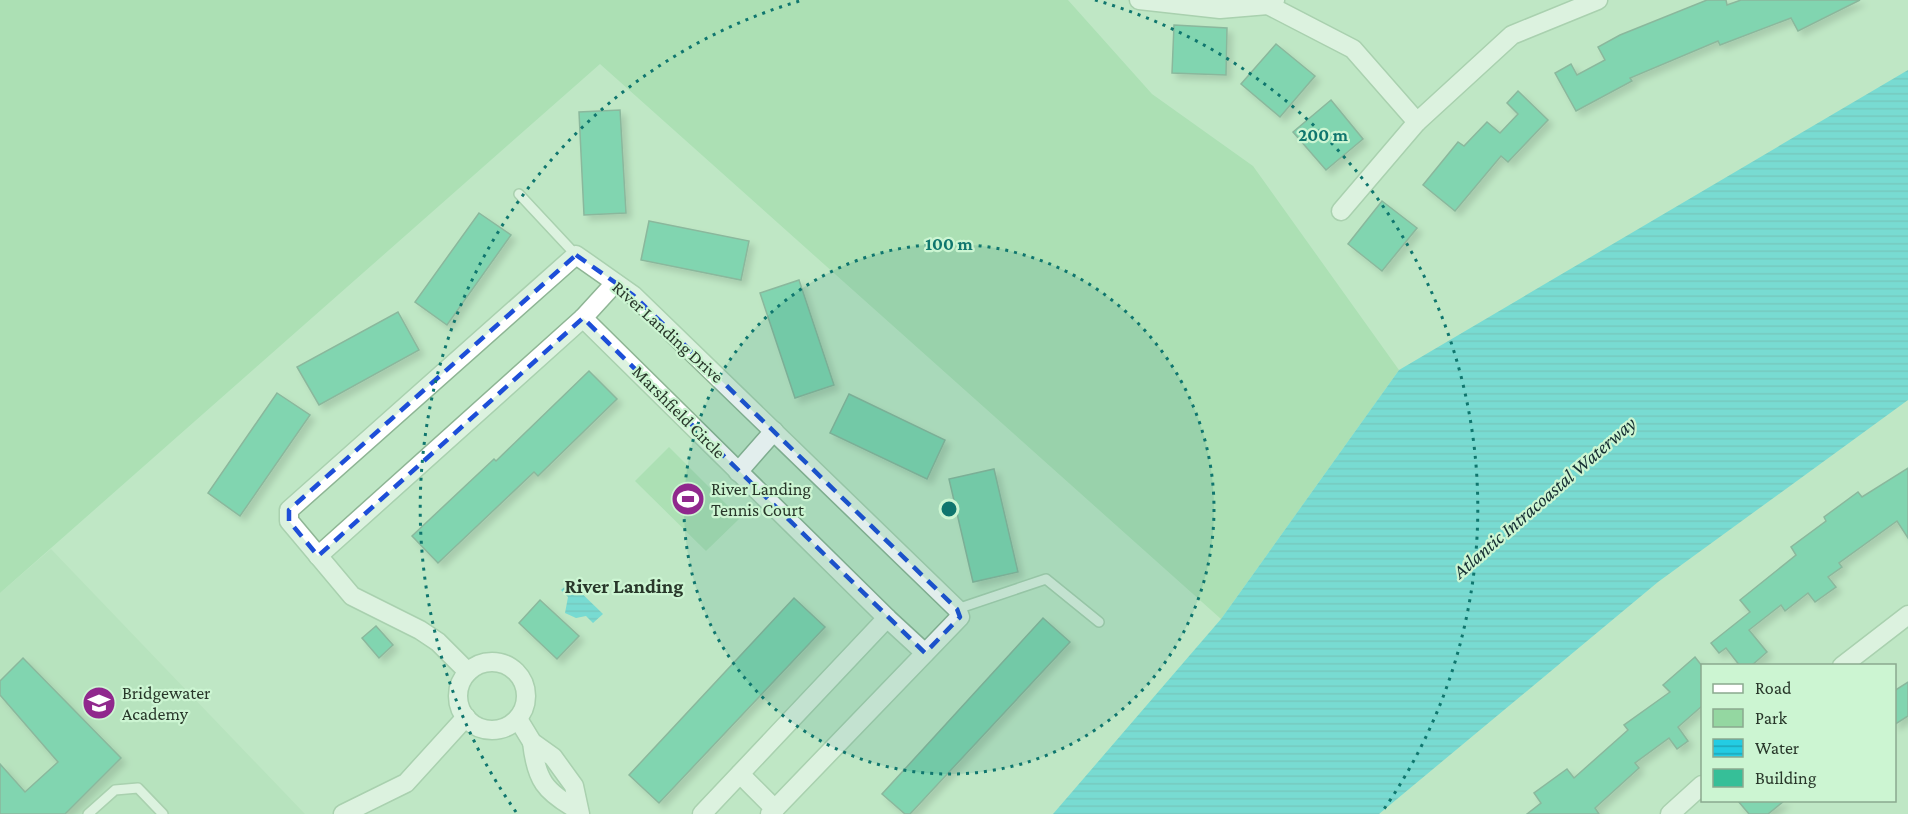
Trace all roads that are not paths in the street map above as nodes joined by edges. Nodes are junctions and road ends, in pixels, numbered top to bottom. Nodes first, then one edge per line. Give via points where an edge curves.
1 (1139, 0) edge
2 (1598, 0) edge
3 (1272, 2) edge
4 (1417, 122) junction
5 (519, 194) dead end
6 (1341, 211) dead end
7 (576, 255) junction
8 (615, 282) junction
9 (583, 318) junction
10 (774, 431) junction
11 (738, 471) junction
12 (318, 556) junction
13 (957, 609) junction
14 (887, 618) junction
15 (1907, 618) edge
16 (1099, 622) dead end
17 (925, 653) junction
18 (1845, 664) edge
19 (468, 672) junction
20 (466, 717) junction
21 (518, 719) junction
22 (740, 774) junction
23 (1701, 786) edge
24 (772, 811) edge
25 (579, 812) edge
26 (161, 813) edge
27 (88, 814) edge
28 (343, 814) edge
29 (702, 814) edge
30 (1670, 814) edge

1 - 3 street via 1220,9
2 - 4 street via 1512,35
3 - 4 street via 1353,49
4 - 6 street
5 - 7 lane
7 - 8 street, River Landing Drive
7 - 12 street via 289,510 289,521
8 - 9 street
8 - 10 street, River Landing Drive
9 - 11 street, Marshfield Circle
9 - 12 street
10 - 11 street
10 - 13 street, River Landing Drive
11 - 14 street, Marshfield Circle
12 - 19 street via 352,596 420,630
13 - 16 lane via 1046,579
13 - 17 street via 960,617
14 - 17 street, Marshfield Circle
14 - 22 street
15 - 18 street
17 - 24 street
19 - 20 street via 458,699
19 - 21 street via 494,662 519,675 526,701
20 - 21 street via 482,729 492,730
20 - 28 street via 406,783
21 - 25 street via 532,742 554,757 574,786
22 - 24 street
22 - 29 street
23 - 30 street
26 - 27 lane via 138,788 115,790

